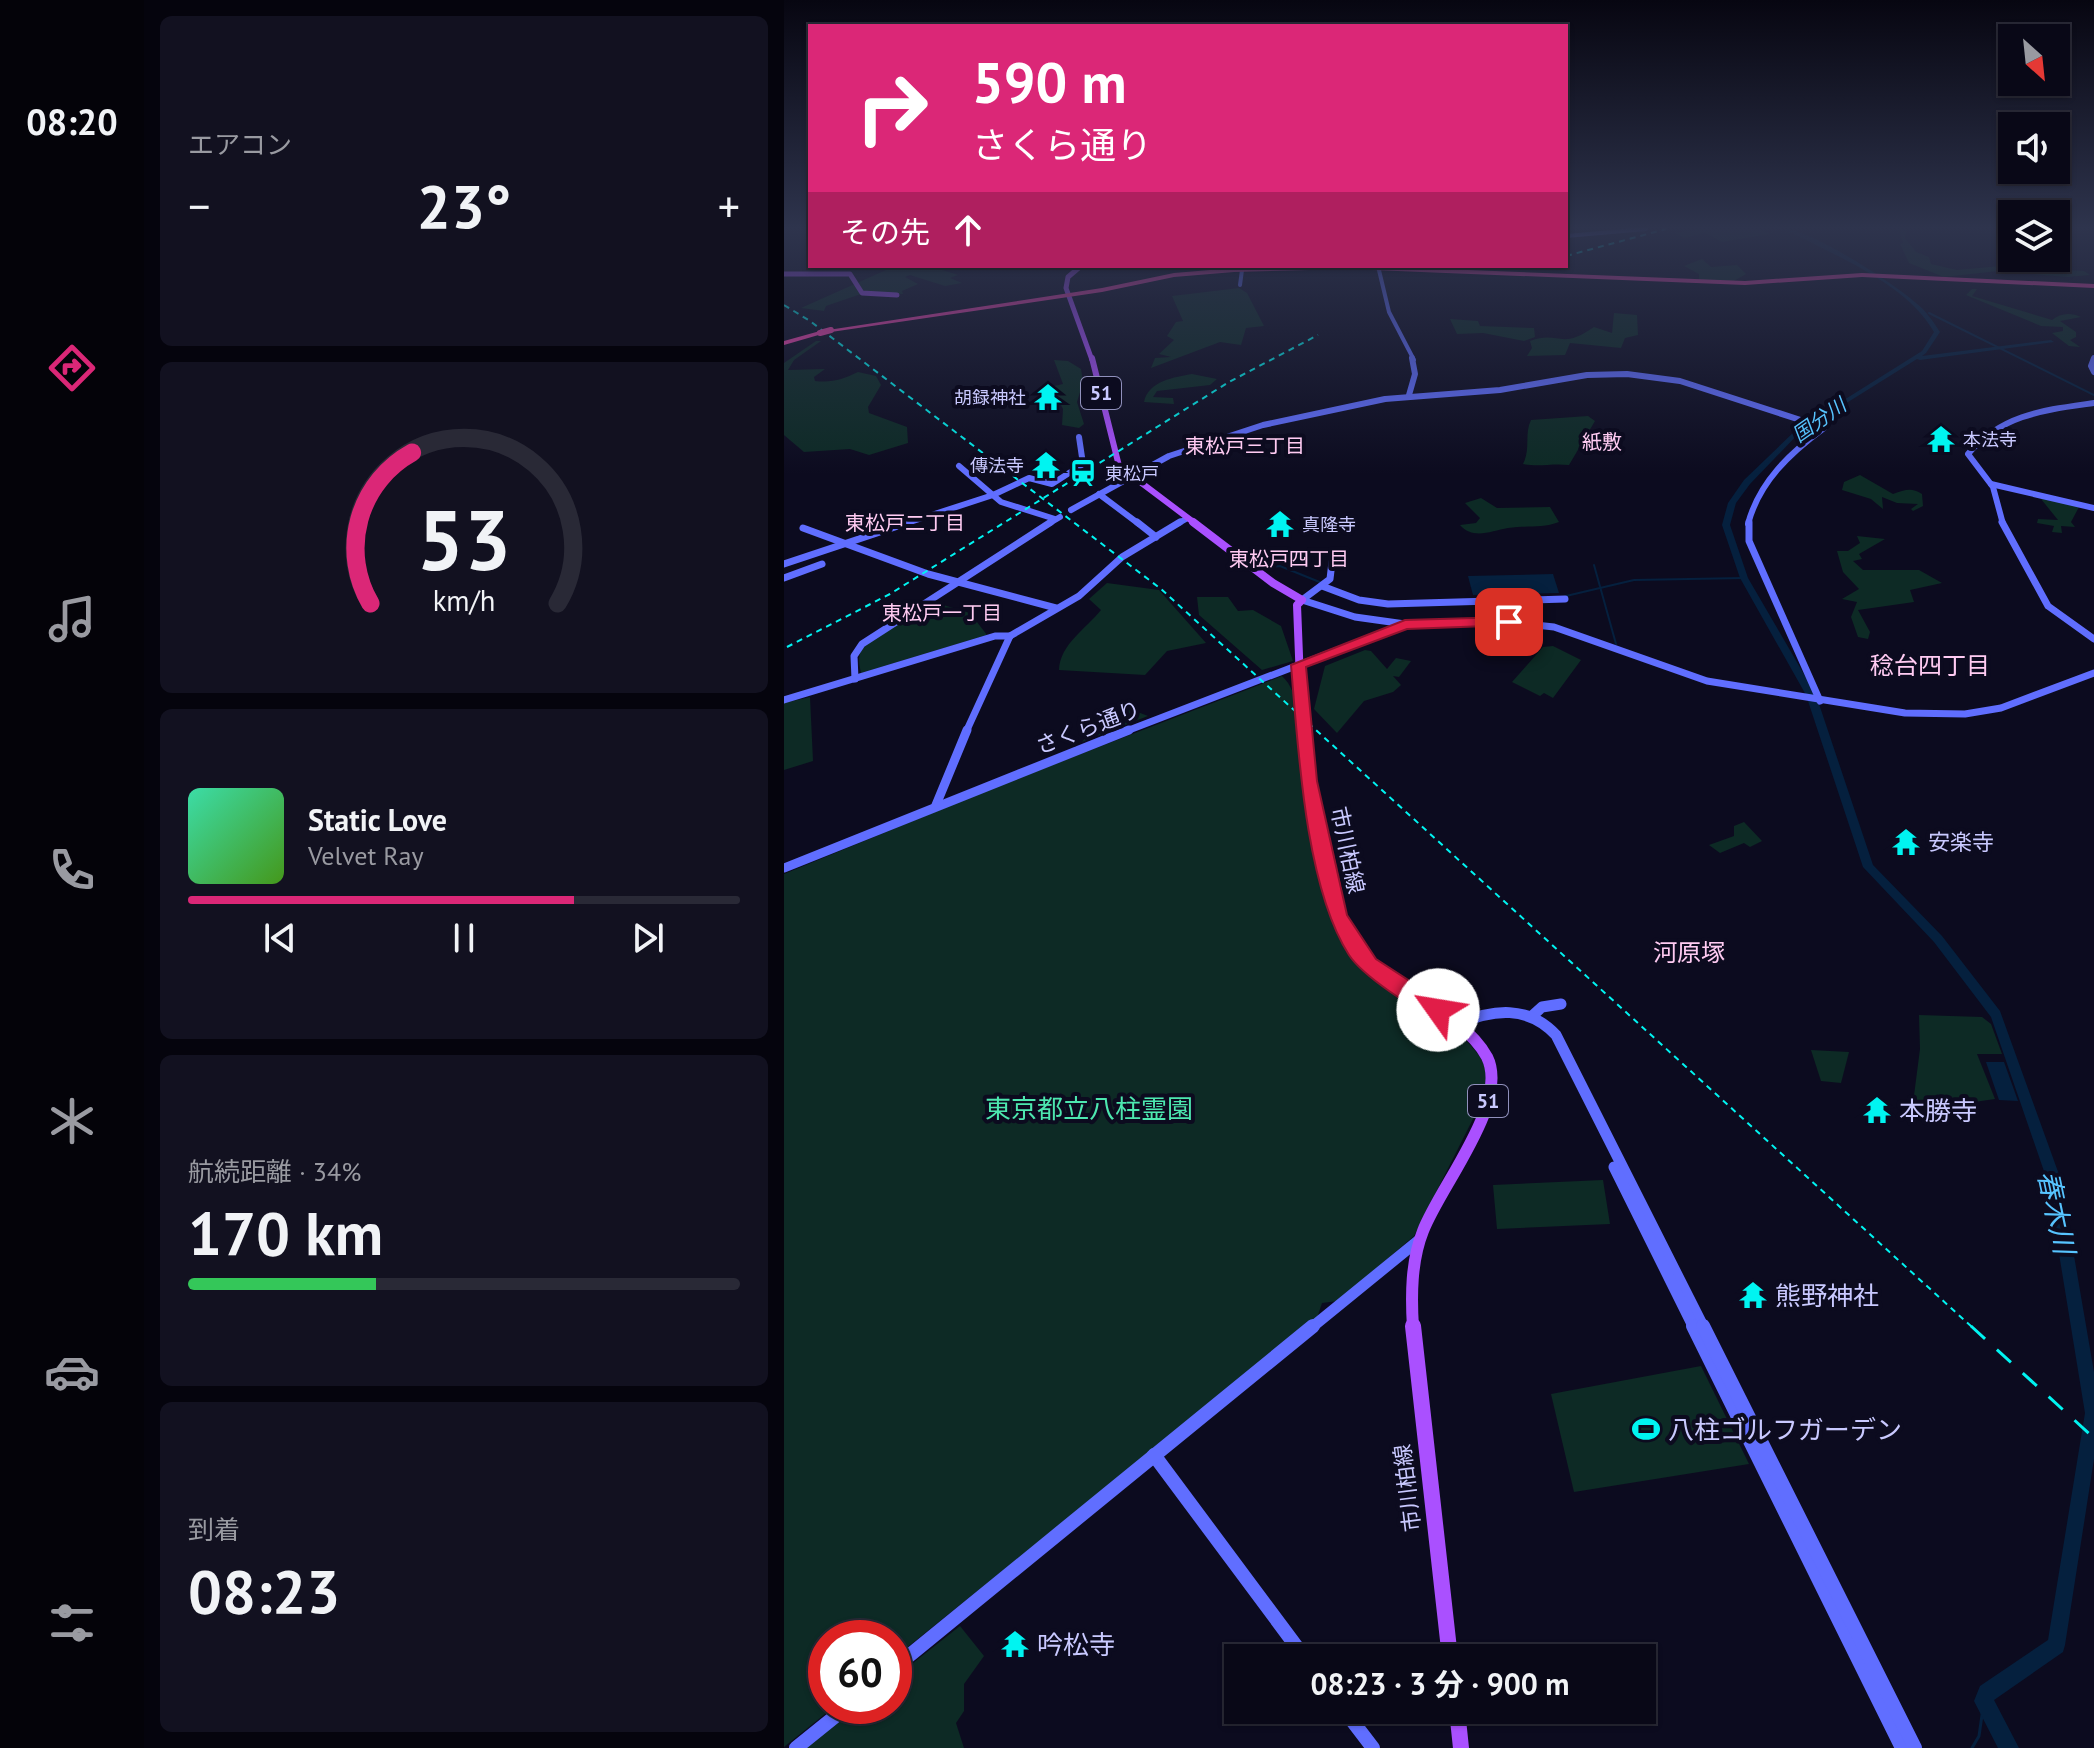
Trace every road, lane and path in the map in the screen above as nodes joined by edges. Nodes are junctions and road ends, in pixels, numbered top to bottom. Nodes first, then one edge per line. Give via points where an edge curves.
1 (962, 311) edge
2 (1073, 311) edge
3 (1388, 311) edge
4 (784, 343) edge
5 (2094, 358) edge
6 (2094, 372) edge
7 (1409, 395) junction
8 (2094, 403) edge
9 (1079, 437) dead end
10 (959, 466) dead end
11 (1128, 476) junction
12 (1991, 484) junction
13 (1099, 494) junction
14 (993, 495) junction
15 (2094, 508) edge
16 (1071, 510) dead end
17 (1186, 519) junction
18 (800, 529) dead end
19 (1156, 537) junction
20 (844, 545) junction
21 (1332, 562) dead end
22 (784, 564) edge
23 (822, 564) dead end
24 (784, 578) edge
25 (954, 583) junction
26 (1324, 585) junction
27 (1565, 599) dead end
28 (1302, 600) junction
29 (1056, 608) junction
30 (1405, 624) junction
31 (1010, 636) junction
32 (2094, 639) edge
33 (1299, 665) junction
34 (2094, 673) edge
35 (855, 679) junction
36 (784, 700) edge
37 (1822, 701) junction
38 (936, 805) junction
39 (784, 868) edge
40 (1561, 1004) dead end
41 (1532, 1016) junction
42 (1458, 1024) junction
43 (1419, 1240) junction
44 (1154, 1455) junction
45 (1295, 1644) edge
46 (1448, 1644) edge
47 (912, 1653) edge
48 (826, 1724) edge
49 (1355, 1724) edge
50 (1458, 1724) edge
51 (796, 1748) edge
52 (1373, 1748) edge
53 (1461, 1748) edge
54 (1902, 1748) edge
55 (1915, 1748) edge

1 - 4 highway, bridge via 831,330
2 - 11 main road, 51 via 1091,356 1116,459
3 - 7 street via 1414,361
5 - 6 street
7 - 11 street via 1222,436
7 - 37 street via 1627,374 1680,381 1824,428 1776,482 1753,523 1758,549
8 - 12 street via 2036,409 1982,435 1969,456
9 - 14 street via 1083,464 1051,484 1031,477
10 - 14 street
11 - 13 street
11 - 17 main road, 51
12 - 15 street
12 - 32 street via 2005,532 2042,598 2052,611
13 - 16 street
13 - 19 street
14 - 20 street
14 - 25 street via 1058,518
17 - 19 street
17 - 28 main road, 51
18 - 20 street
19 - 29 street
20 - 22 street
20 - 25 street
21 - 26 street
23 - 24 street
25 - 29 street
25 - 35 street via 862,644 854,656
26 - 27 street via 1359,600 1388,604
26 - 28 street
28 - 30 street via 1355,617
28 - 33 main road, 市川柏線 / 51 via 1297,605
29 - 31 street
30 - 33 street, さくら通り
30 - 37 street via 1545,625 1707,681
31 - 35 street via 995,636
31 - 38 street
33 - 38 street, さくら通り
33 - 42 main road, 市川柏線 / 51 via 1309,781 1338,915 1369,964
34 - 37 street via 2024,702 1965,714 1905,713
35 - 36 street
38 - 39 street, さくら通り
40 - 41 street via 1542,1007
41 - 42 street via 1506,1011
41 - 54 street via 1552,1038
41 - 55 street via 1556,1035
42 - 43 main road, 市川柏線 / 51 via 1490,1065 1492,1092
43 - 44 street
43 - 46 main road, 市川柏線 / 51 via 1414,1341
44 - 45 street
44 - 47 street
48 - 51 street
49 - 52 street
50 - 53 main road

